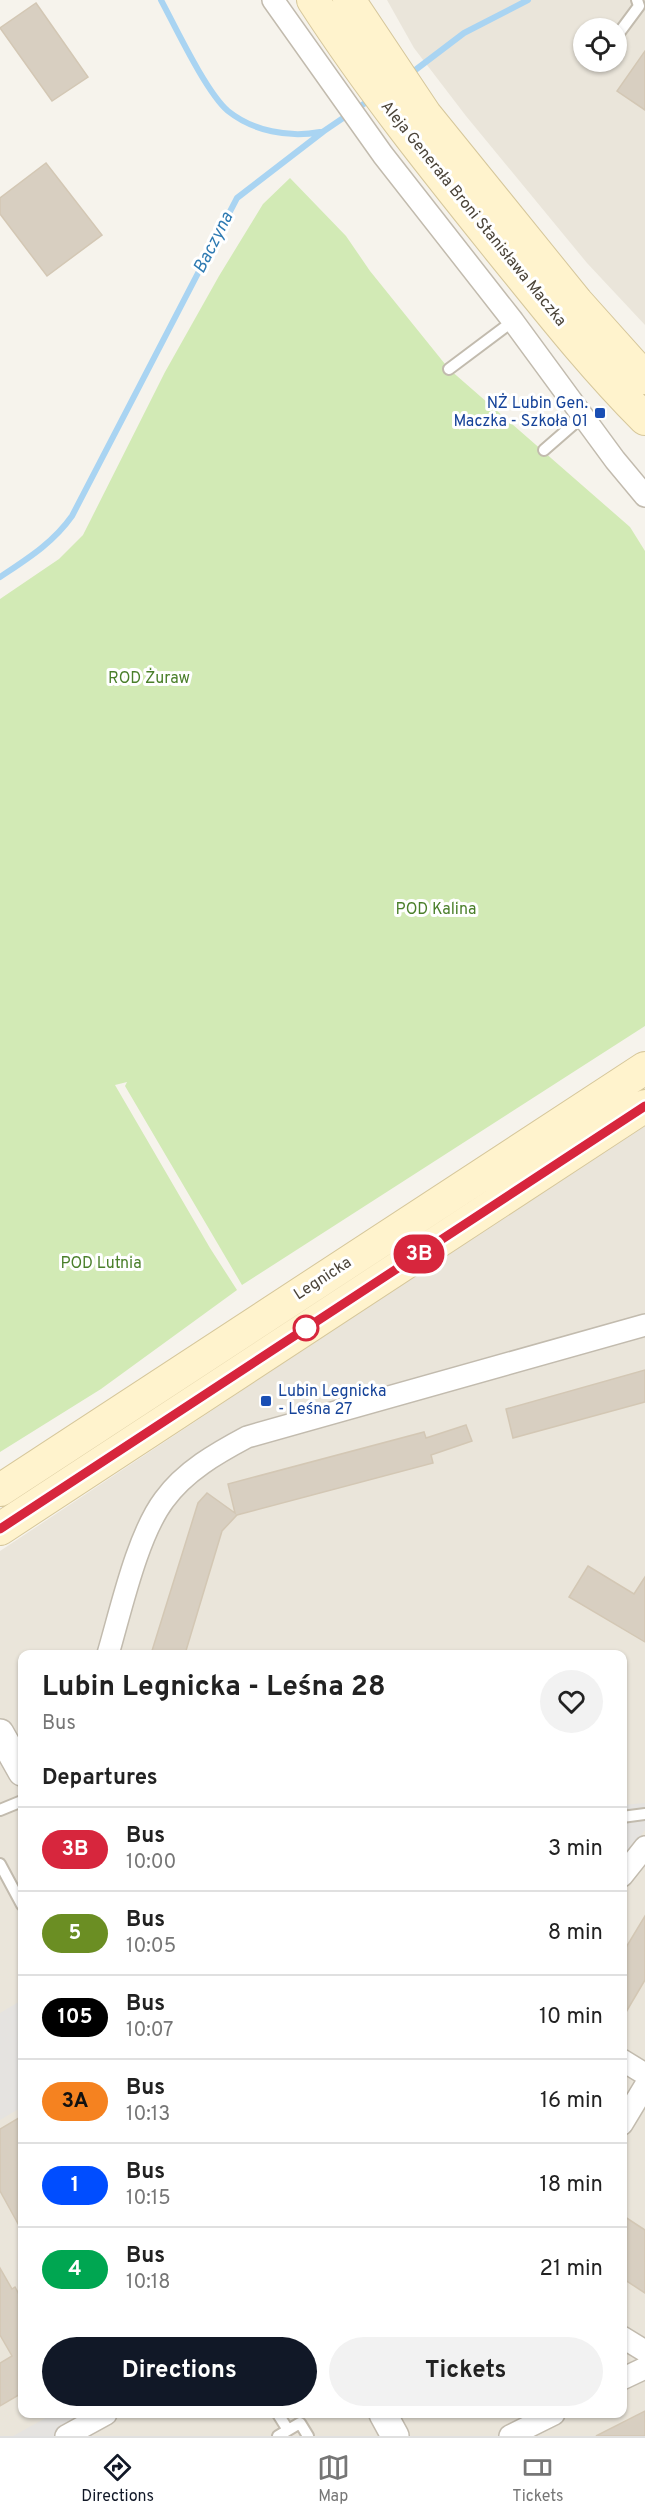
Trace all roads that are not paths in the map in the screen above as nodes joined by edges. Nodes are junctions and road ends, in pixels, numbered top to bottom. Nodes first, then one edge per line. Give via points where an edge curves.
1 (273, 0) edge
2 (314, 0) edge
3 (349, 0) edge
4 (637, 0) edge
5 (627, 22) edge
6 (365, 52) junction
7 (414, 123) junction
8 (513, 321) junction
9 (449, 369) dead end
10 (645, 378) edge
11 (583, 416) junction
12 (645, 418) edge
13 (544, 450) dead end
14 (645, 496) edge
15 (645, 1068) edge
16 (645, 1106) edge
17 (645, 1325) edge
18 (0, 1490) edge
19 (0, 1529) edge
20 (109, 1650) edge
21 (0, 1733) edge
22 (18, 1765) edge
23 (18, 1803) edge
24 (0, 1810) edge
25 (645, 1814) edge
26 (627, 1816) edge
27 (645, 1847) edge
28 (0, 1864) edge
29 (627, 1870) edge
30 (4, 1882) edge
31 (18, 1900) edge
32 (627, 2063) edge
33 (645, 2074) edge
34 (645, 2086) edge
35 (627, 2116) edge
36 (627, 2340) edge
37 (645, 2351) edge
38 (645, 2368) edge
39 (627, 2377) edge
40 (99, 2418) edge
41 (279, 2418) edge
42 (384, 2418) edge
43 (546, 2418) edge
44 (283, 2433) edge
45 (66, 2436) edge
46 (308, 2436) edge
47 (395, 2436) edge
48 (510, 2436) edge

1 - 8 street via 383,155
2 - 6 main road, Aleja Generała Broni Stanisława Maczka
3 - 6 main road, Aleja Generała Broni Stanisława Maczka
4 - 5 lane via 639,6
6 - 7 main road, Aleja Generała Broni Stanisława Maczka
7 - 10 main road, Aleja Generała Broni Stanisława Maczka
7 - 12 main road, Aleja Generała Broni Stanisława Maczka via 559,323
8 - 9 lane
8 - 11 street
11 - 13 lane
11 - 14 street
15 - 18 main road, Legnicka
16 - 19 main road, Legnicka
17 - 20 street via 247,1437 214,1454 164,1500 146,1532
21 - 22 street
23 - 24 lane
25 - 26 lane
27 - 29 street
28 - 30 lane
30 - 31 lane
32 - 33 street
34 - 35 street
36 - 37 street
38 - 39 street
40 - 45 street
41 - 44 lane
42 - 47 street
43 - 48 street
44 - 46 lane via 300,2423

